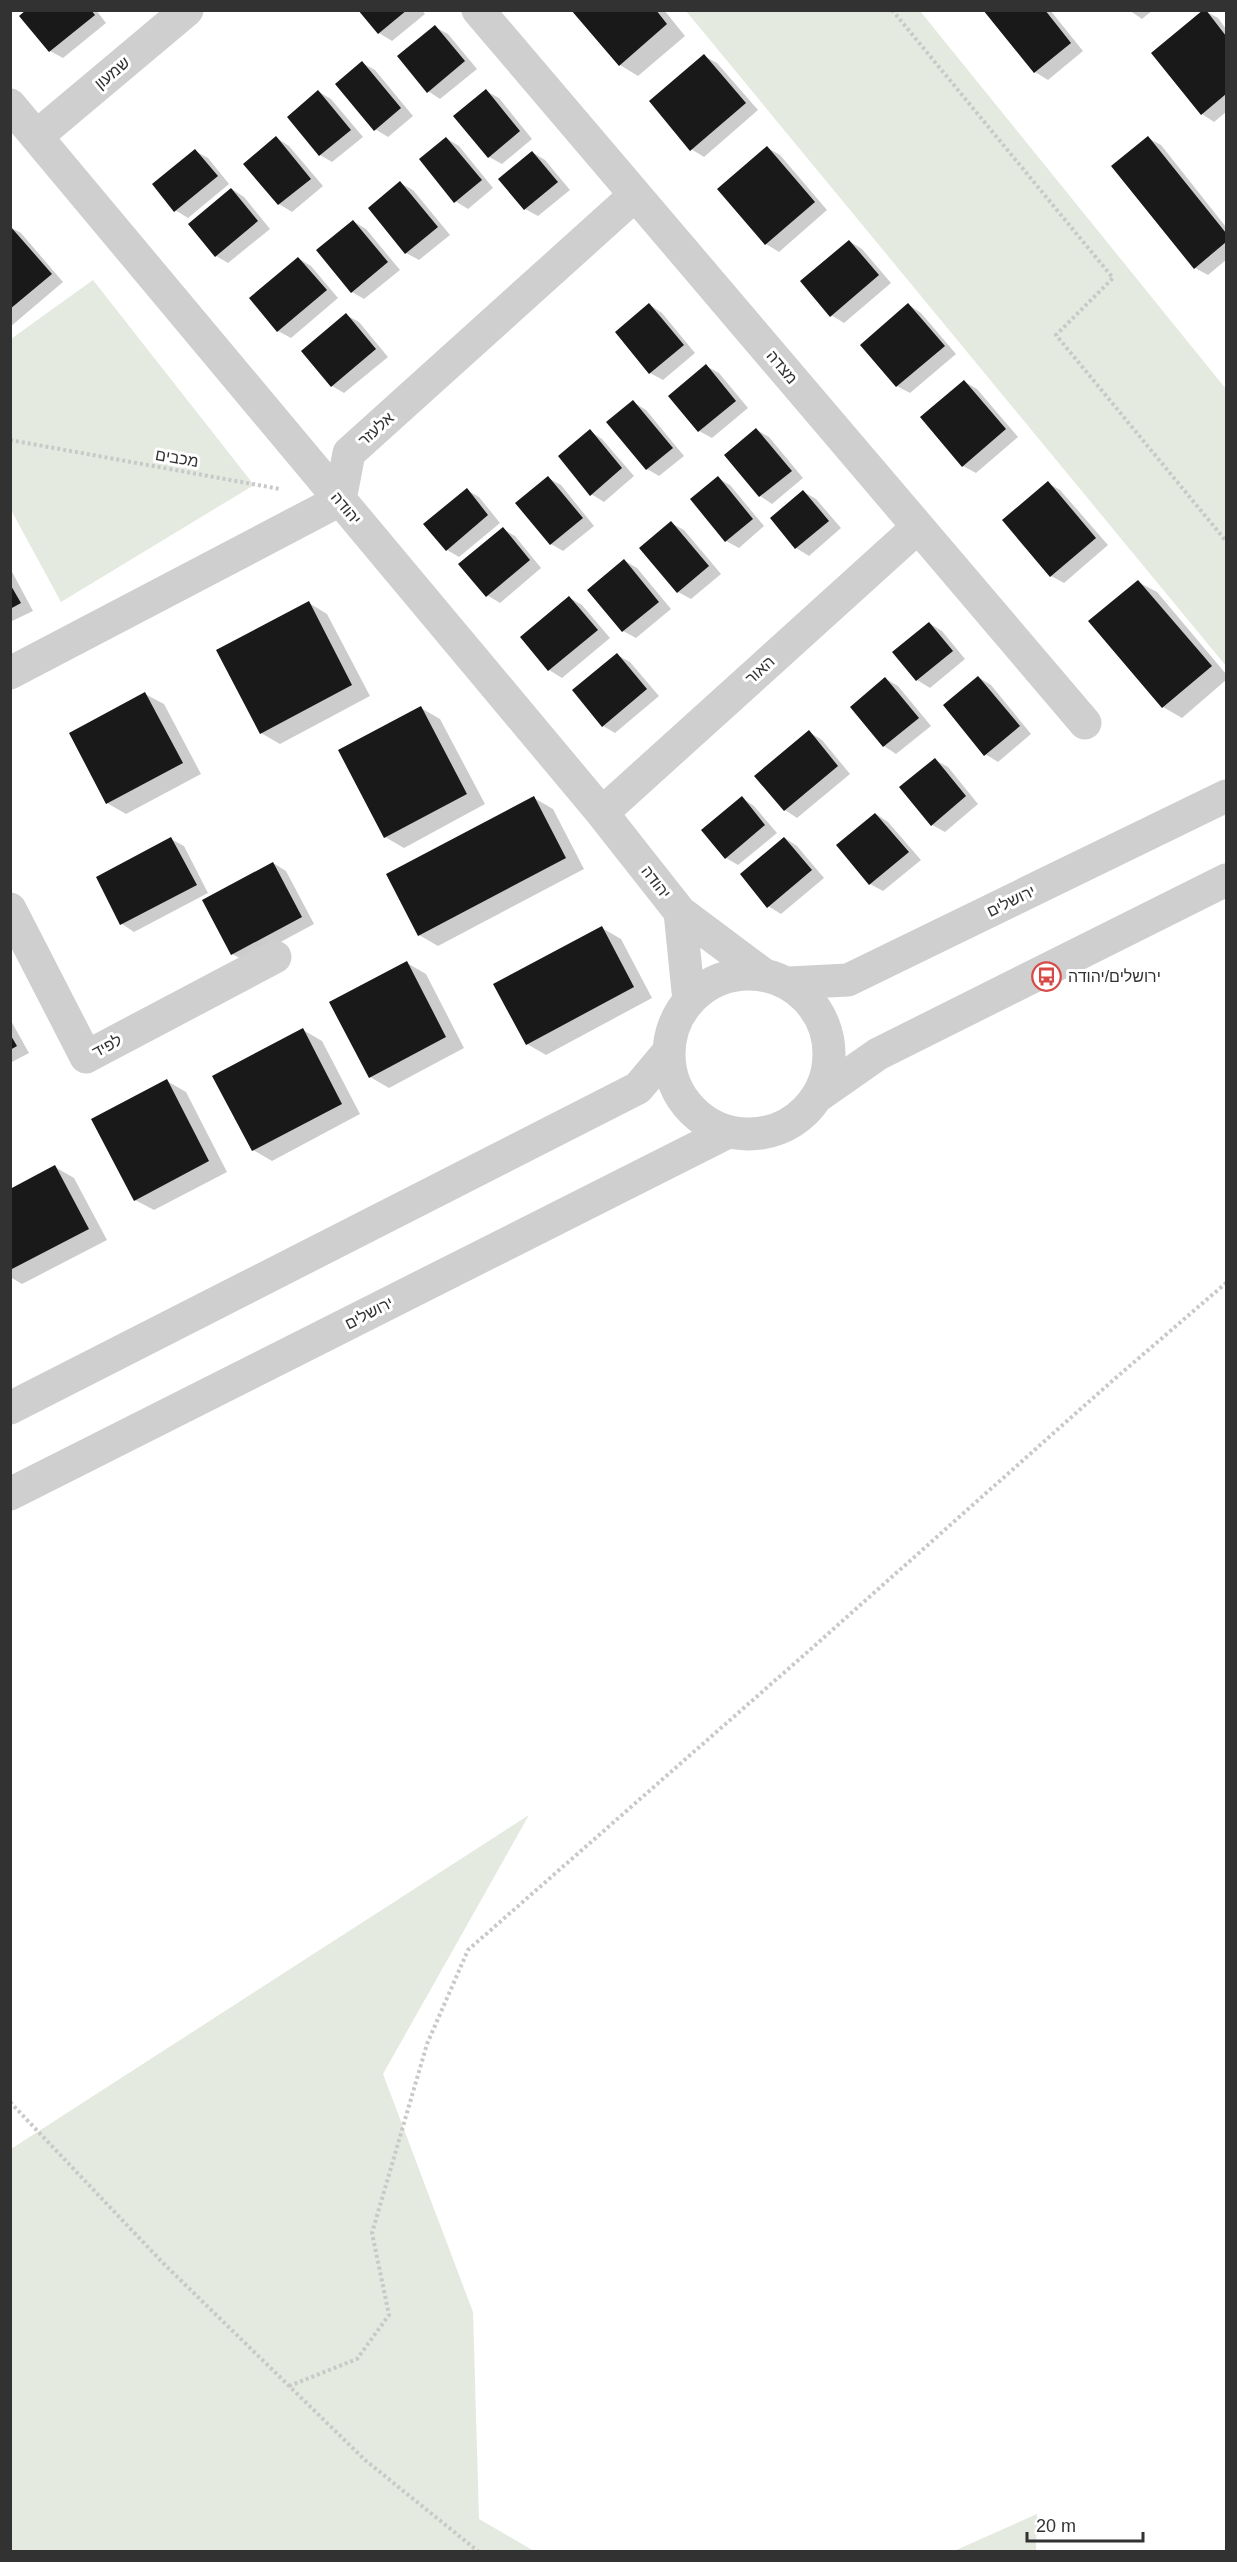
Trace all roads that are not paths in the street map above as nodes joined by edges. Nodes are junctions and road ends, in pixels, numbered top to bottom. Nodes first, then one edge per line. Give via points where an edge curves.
1 (187, 10) edge
2 (478, 10) edge
3 (10, 105) edge
4 (37, 136) junction
5 (635, 195) junction
6 (340, 500) junction
7 (918, 527) junction
8 (10, 673) edge
9 (1086, 723) dead end
10 (1227, 796) edge
11 (602, 813) junction
12 (1227, 880) edge
13 (10, 909) edge
14 (680, 912) junction
15 (275, 957) dead end
16 (776, 979) junction
17 (689, 1000) junction
18 (669, 1051) junction
19 (818, 1096) junction
20 (728, 1132) junction
21 (10, 1408) edge
22 (10, 1494) edge

1 - 4 street, שמעון
2 - 5 street, מצדה
3 - 4 street, יהודה
4 - 6 street, יהודה
5 - 6 street, אלעזר via 349,453
5 - 7 street, מצדה
6 - 8 street
6 - 11 street, יהודה
7 - 9 street, מצדה
7 - 11 street, האור
10 - 16 street, ירושלים via 848,980
11 - 14 street, יהודה
12 - 19 street via 878,1054
13 - 15 street, לפיד via 86,1057
14 - 16 street, יהודה
14 - 17 street, יהודה
16 - 17 street via 736,974 710,984
16 - 19 street via 809,999 823,1021 830,1046 828,1072
17 - 18 street via 675,1024
18 - 20 street via 672,1077 684,1102 704,1120
18 - 21 street via 638,1088
19 - 20 street via 801,1116 779,1129 753,1134
20 - 22 street, ירושלים

